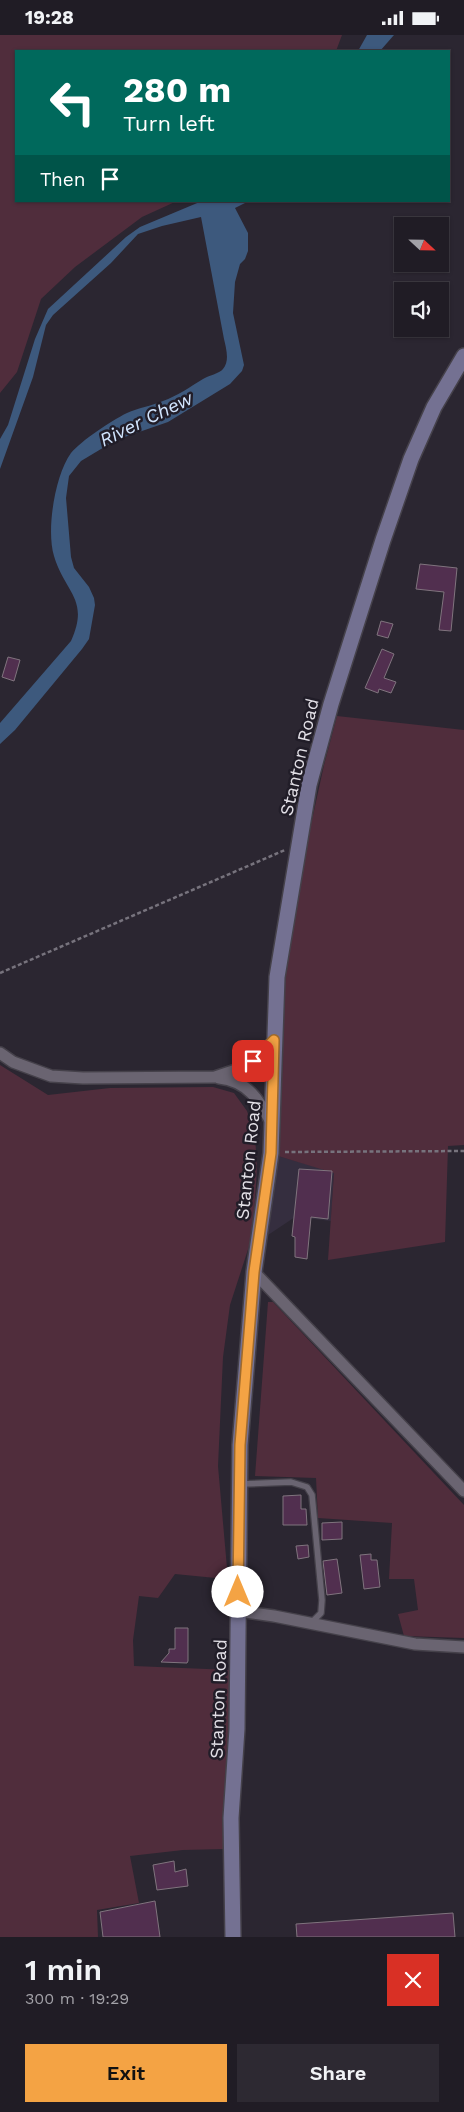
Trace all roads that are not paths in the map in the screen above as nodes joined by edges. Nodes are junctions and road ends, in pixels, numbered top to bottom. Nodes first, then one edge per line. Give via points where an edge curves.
1 (464, 356) edge
2 (274, 1040) junction
3 (0, 1053) edge
4 (215, 1077) junction
5 (272, 1124) junction
6 (254, 1272) junction
7 (238, 1484) junction
8 (464, 1491) edge
9 (238, 1611) junction
10 (311, 1623) junction
11 (464, 1647) edge
12 (233, 1937) edge

1 - 2 main road, Stanton Road via 434,407 411,459 331,703 309,785 297,853 277,977
2 - 4 street via 245,1067
2 - 5 main road, Stanton Road
3 - 4 street via 13,1062 51,1076
4 - 5 street via 233,1079 246,1088 261,1104
5 - 6 main road, Stanton Road via 271,1153
6 - 7 main road, Stanton Road
6 - 8 street
7 - 9 main road, Stanton Road
7 - 10 lane via 291,1482 307,1487 312,1495 322,1600 321,1613
9 - 10 street
9 - 12 main road, Stanton Road via 237,1729 231,1818
10 - 11 street via 415,1645

